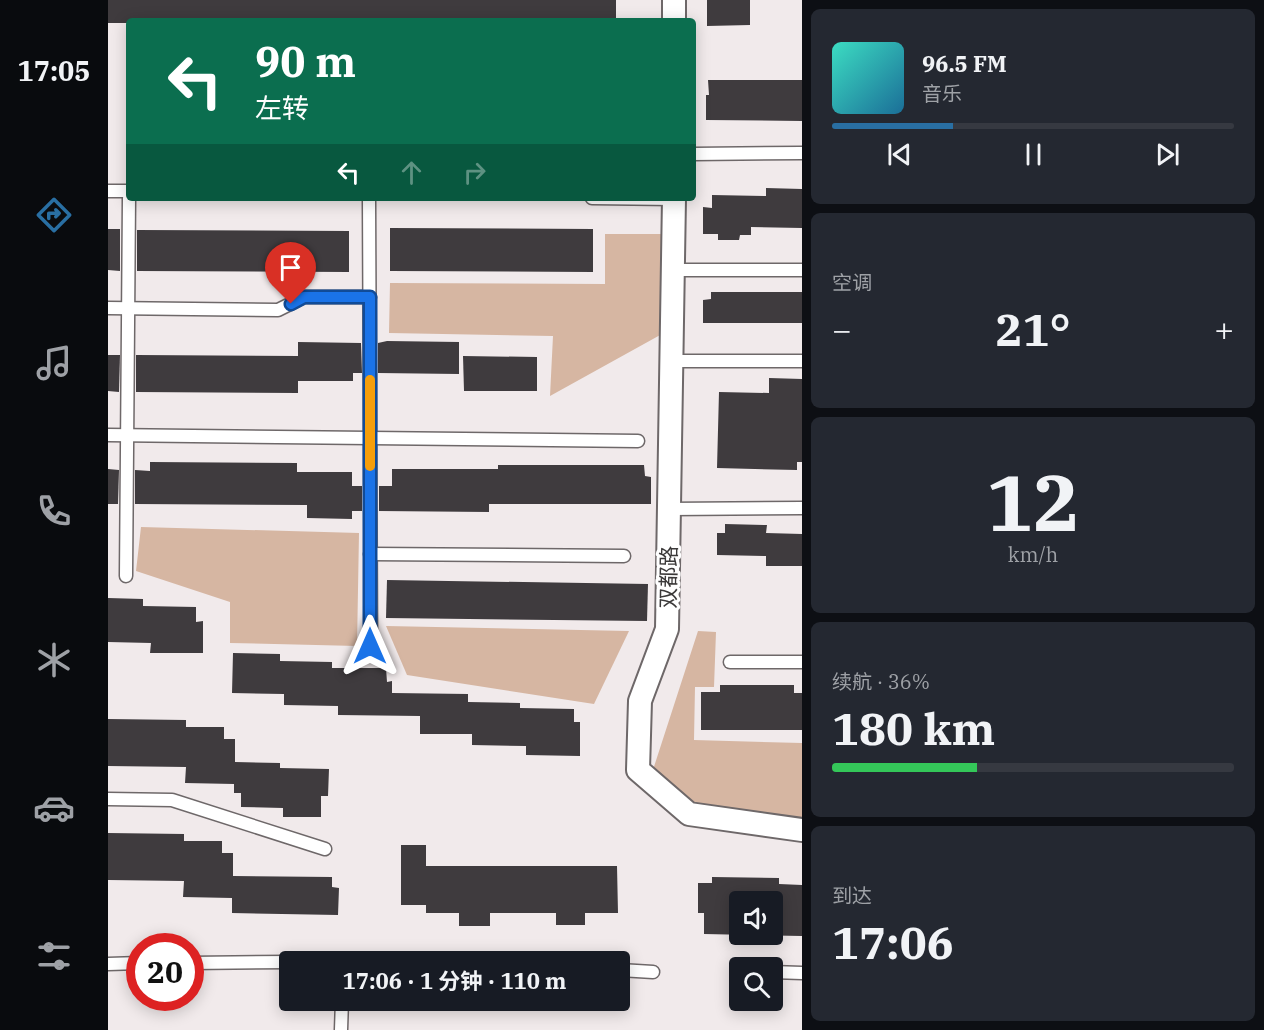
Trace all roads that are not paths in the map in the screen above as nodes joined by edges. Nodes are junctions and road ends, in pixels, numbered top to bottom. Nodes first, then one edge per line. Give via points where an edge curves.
1 (674, 0) edge
2 (674, 18) edge
3 (802, 153) edge
4 (696, 154) edge
5 (108, 191) edge
6 (126, 191) edge
7 (129, 201) edge
8 (369, 201) edge
9 (674, 201) edge
10 (673, 270) junction
11 (802, 270) edge
12 (370, 297) junction
13 (108, 308) edge
14 (128, 308) junction
15 (672, 360) junction
16 (802, 361) edge
17 (108, 435) edge
18 (127, 436) junction
19 (370, 438) junction
20 (638, 441) dead end
21 (802, 508) edge
22 (669, 509) junction
23 (370, 554) junction
24 (624, 556) dead end
25 (126, 576) dead end
26 (370, 646) dead end
27 (730, 662) dead end
28 (802, 662) edge
29 (108, 799) edge
30 (802, 830) edge
31 (325, 849) dead end
32 (279, 962) edge
33 (108, 963) edge
34 (126, 963) edge
35 (204, 963) edge
36 (630, 971) edge
37 (653, 972) dead end
38 (783, 972) edge
39 (802, 973) edge
40 (342, 1011) edge
41 (341, 1030) edge

1 - 2 street
3 - 4 lane
5 - 6 lane
7 - 14 lane
8 - 12 lane
9 - 10 street, 双都路
10 - 11 lane
10 - 15 street, 双都路
12 - 14 lane via 304,297 278,310
12 - 19 lane
13 - 14 lane
14 - 18 lane
15 - 16 lane
15 - 22 street, 双都路
17 - 18 lane
18 - 19 lane
18 - 25 lane
19 - 20 lane
19 - 23 lane
21 - 22 lane
22 - 30 street, 双都路 via 667,628 640,701 638,770 688,814
23 - 24 lane
23 - 26 lane
27 - 28 lane
29 - 31 lane via 172,800
32 - 35 lane
33 - 34 lane
36 - 37 lane
38 - 39 lane
40 - 41 lane

